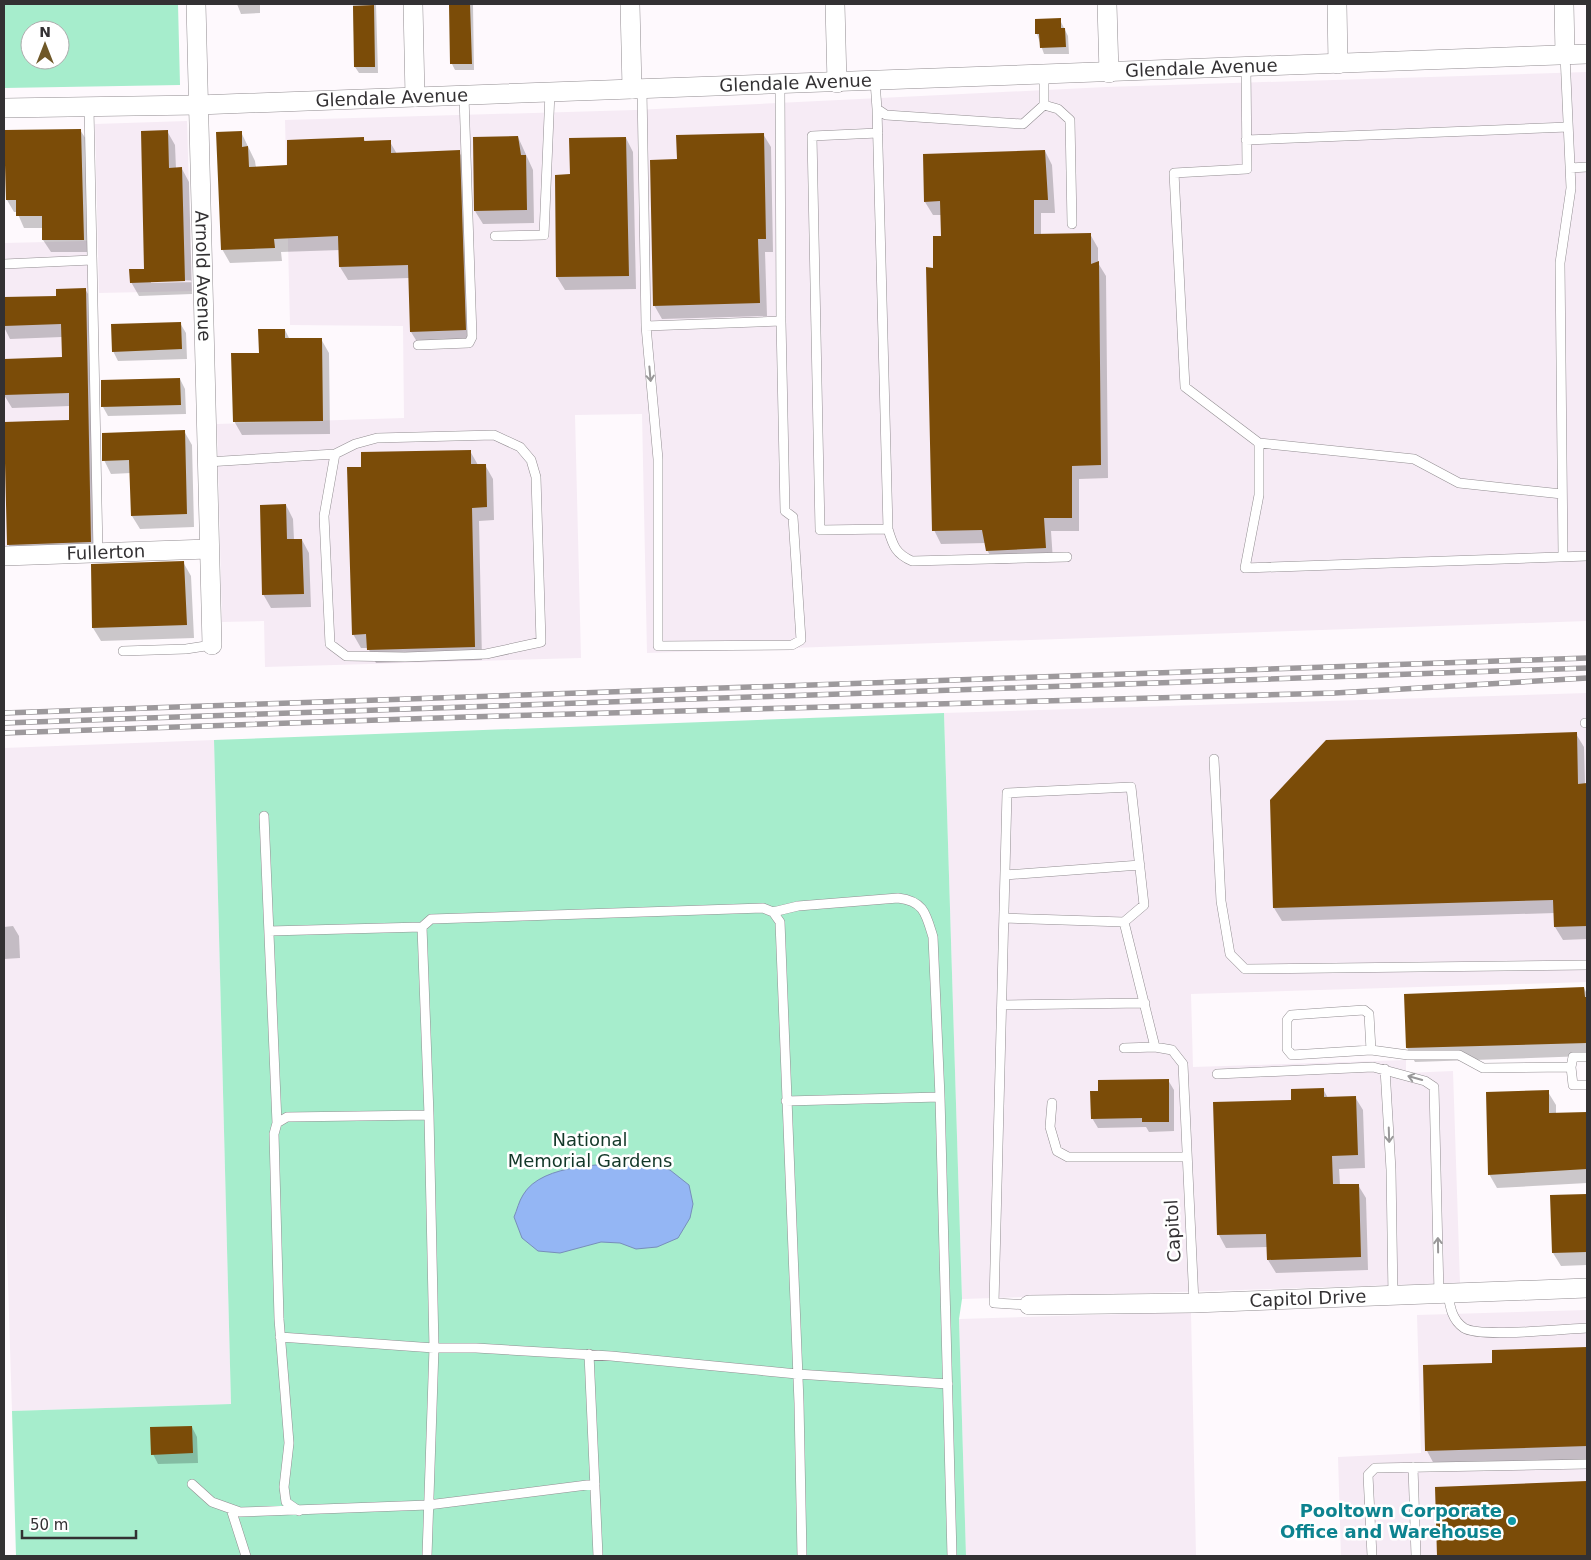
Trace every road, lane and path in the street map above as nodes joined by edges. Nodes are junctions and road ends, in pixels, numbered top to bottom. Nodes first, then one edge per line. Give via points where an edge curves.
1 (196, 4) edge
2 (413, 4) edge
3 (630, 4) edge
4 (835, 4) edge
5 (1107, 4) edge
6 (1336, 4) edge
7 (1564, 4) edge
8 (1587, 54) edge
9 (1565, 55) junction
10 (1338, 64) junction
11 (1246, 68) junction
12 (1109, 73) junction
13 (1044, 75) junction
14 (875, 81) junction
15 (837, 83) junction
16 (780, 84) junction
17 (637, 89) junction
18 (550, 92) junction
19 (464, 96) junction
20 (415, 97) junction
21 (198, 105) junction
22 (1044, 105) junction
23 (89, 107) junction
24 (4, 108) edge
25 (877, 109) junction
26 (1568, 127) junction
27 (878, 133) junction
28 (1246, 140) junction
29 (1587, 167) edge
30 (1570, 168) junction
31 (1072, 224) dead end
32 (495, 236) dead end
33 (92, 260) junction
34 (4, 264) edge
35 (781, 321) junction
36 (646, 326) junction
37 (418, 345) dead end
38 (1259, 443) junction
39 (334, 454) junction
40 (207, 462) junction
41 (1562, 494) junction
42 (888, 529) junction
43 (209, 549) junction
44 (98, 552) junction
45 (4, 556) edge
46 (1562, 556) junction
47 (1587, 556) edge
48 (1067, 557) dead end
49 (212, 645) joint
50 (123, 651) dead end
51 (1214, 759) dead end
52 (264, 816) dead end
53 (1140, 865) junction
54 (1005, 875) junction
55 (774, 912) junction
56 (1004, 918) junction
57 (1124, 922) junction
58 (422, 927) junction
59 (269, 932) junction
60 (1587, 966) edge
61 (1145, 1003) junction
62 (1002, 1005) junction
63 (1155, 1047) junction
64 (1124, 1048) dead end
65 (1371, 1050) junction
66 (1587, 1056) edge
67 (1571, 1067) junction
68 (1385, 1069) junction
69 (1218, 1074) dead end
70 (1587, 1085) edge
71 (940, 1097) junction
72 (786, 1101) junction
73 (1052, 1103) dead end
74 (429, 1115) junction
75 (277, 1123) junction
76 (1186, 1157) junction
77 (1587, 1288) edge
78 (1444, 1294) junction
79 (1393, 1296) junction
80 (1194, 1303) junction
81 (1029, 1305) joint
82 (1587, 1328) edge
83 (280, 1337) junction
84 (434, 1348) junction
85 (589, 1354) junction
86 (797, 1374) junction
87 (948, 1384) junction
88 (1587, 1464) edge
89 (1413, 1467) junction
90 (192, 1484) dead end
91 (595, 1484) junction
92 (428, 1505) junction
93 (231, 1509) junction
94 (299, 1511) junction
95 (246, 1556) edge
96 (427, 1556) edge
97 (598, 1556) edge
98 (802, 1556) edge
99 (952, 1556) edge
100 (1372, 1556) edge
101 (1416, 1556) edge

1 - 21 street, Arnold Avenue
2 - 20 street
3 - 17 street
4 - 15 street
5 - 12 street
6 - 10 street
7 - 9 street
8 - 9 street, Glendale Avenue
9 - 10 street, Glendale Avenue
9 - 26 lane
10 - 11 street, Glendale Avenue
11 - 12 street, Glendale Avenue
11 - 28 lane
12 - 13 street, Glendale Avenue
13 - 14 street, Glendale Avenue
13 - 22 lane
14 - 15 street, Glendale Avenue
14 - 25 lane
15 - 16 street, Glendale Avenue
16 - 17 street, Glendale Avenue
16 - 35 lane
17 - 18 street, Glendale Avenue
17 - 36 lane
18 - 19 street, Glendale Avenue
18 - 32 lane via 544,235
19 - 20 street, Glendale Avenue
19 - 37 lane via 472,337 469,344
20 - 21 street, Glendale Avenue
21 - 23 street, Glendale Avenue
21 - 40 street, Arnold Avenue
22 - 25 lane via 1023,124 886,115
22 - 31 lane via 1058,109 1070,120
23 - 24 street, Glendale Avenue
23 - 33 lane
25 - 27 lane
26 - 28 lane
26 - 30 lane
27 - 42 lane
27 - 42 lane via 812,136 820,530
28 - 38 lane via 1247,169 1174,173 1185,387
29 - 30 lane
30 - 41 lane via 1571,188 1560,263
33 - 34 lane
33 - 44 lane
35 - 36 lane
36 -> 35 lane via 658,459 658,646 792,645 801,640 794,517 785,511
38 - 41 lane via 1414,459 1459,483
38 - 46 lane via 1259,495 1245,568
39 - 39 lane via 377,438 494,435 520,447 531,460 536,477 541,642 486,654 405,657 346,656 330,644 324,516
39 - 40 lane
40 - 43 street, Arnold Avenue
41 - 46 lane
42 - 48 lane via 893,548 912,562
43 - 44 street, Fullerton
43 - 49 street, Arnold Avenue
44 - 45 street, Fullerton
46 - 47 lane
49 - 50 lane
51 - 60 lane via 1221,901 1230,954 1245,969
52 - 59 lane
53 - 54 lane
53 - 54 lane via 1130,787 1007,793
53 - 57 lane via 1144,905
54 - 56 lane
55 - 58 lane via 763,908 431,919
55 - 71 lane via 798,906 898,898 913,900 926,914 933,937
55 - 72 lane via 780,922
56 - 57 lane
56 - 62 lane
57 - 61 lane
58 - 59 lane
58 - 74 lane
59 - 75 lane
61 - 62 lane
61 - 63 lane
62 - 81 lane via 994,1303
63 - 64 lane
63 - 76 lane, Capitol via 1172,1050 1183,1064
65 - 65 lane via 1292,1055 1286,1049 1286,1020 1291,1015 1364,1010 1369,1014
65 - 67 lane via 1408,1055 1459,1055 1483,1068
66 - 67 lane via 1573,1057
67 - 70 lane via 1573,1084
68 - 69 lane
78 -> 68 lane via 1434,1086
68 -> 79 lane
71 - 72 lane
71 - 87 lane
72 - 86 lane
73 - 76 lane via 1050,1127 1057,1151 1068,1157
74 - 75 lane via 287,1117
74 - 84 lane
75 - 83 lane via 274,1134
76 - 80 lane, Capitol
77 - 78 street, Capitol Drive
78 - 79 street, Capitol Drive
78 - 82 lane via 1455,1319 1468,1330
79 - 80 street, Capitol Drive
80 - 81 street, Capitol Drive
83 - 84 lane
83 - 94 lane via 289,1443 284,1487 286,1502
84 - 85 lane
84 - 92 lane
85 - 86 lane
85 - 91 lane
86 - 87 lane
86 - 98 lane
87 - 99 lane
88 - 89 lane
89 - 100 lane via 1375,1468 1370,1471
89 - 101 lane
90 - 93 lane via 212,1502
91 - 92 lane
91 - 97 lane
92 - 94 lane
92 - 96 lane
93 - 94 lane via 240,1512
93 - 95 lane

